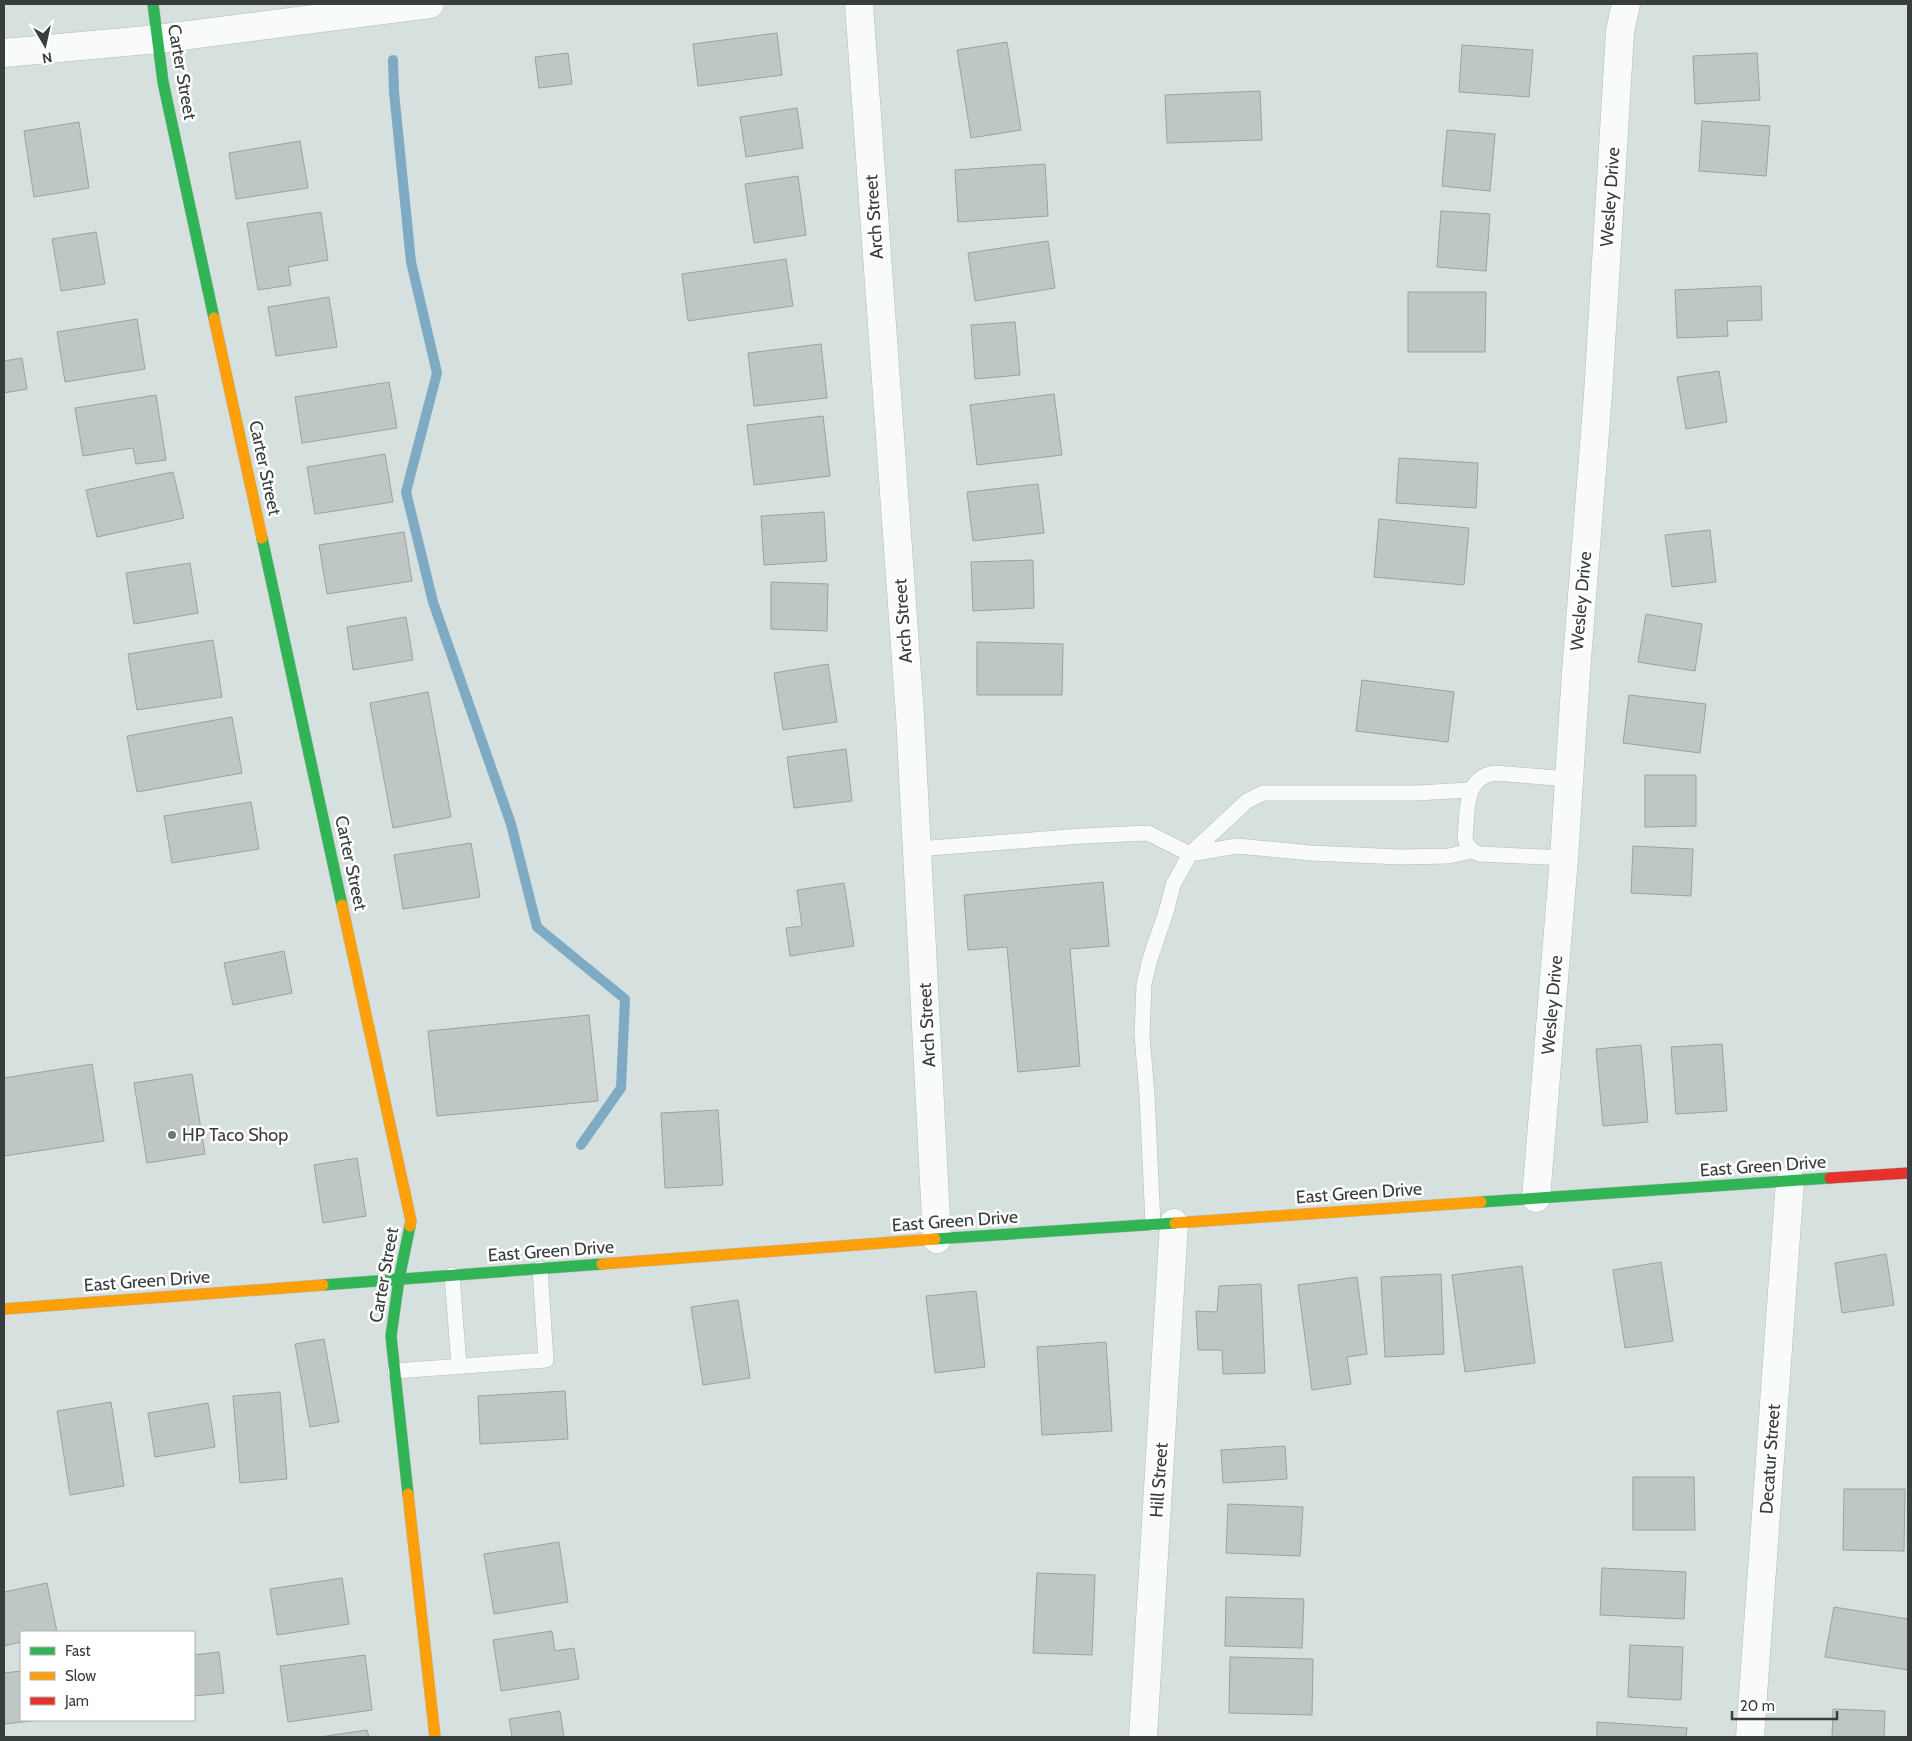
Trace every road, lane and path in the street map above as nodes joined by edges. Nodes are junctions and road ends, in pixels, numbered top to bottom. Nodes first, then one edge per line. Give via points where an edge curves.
1 (153, 4) edge
2 (430, 4) edge
3 (859, 4) edge
4 (1626, 4) edge
5 (158, 40) junction
6 (4, 54) edge
7 (1569, 779) junction
8 (1470, 790) junction
9 (918, 849) junction
10 (1471, 851) junction
11 (1190, 854) junction
12 (1564, 858) junction
13 (1908, 1173) edge
14 (1790, 1181) junction
15 (1536, 1198) junction
16 (1163, 1223) junction
17 (937, 1239) junction
18 (540, 1269) junction
19 (452, 1275) junction
20 (399, 1279) junction
21 (4, 1309) edge
22 (459, 1366) junction
23 (395, 1371) junction
24 (435, 1737) edge
25 (1143, 1737) edge
26 (1750, 1737) edge

1 - 5 main road, Carter Street
2 - 5 street
3 - 9 street, Arch Street
4 - 7 street, Wesley Drive via 1620,32 1598,394
5 - 6 street
5 - 20 main road, Carter Street via 163,82 411,1221
7 - 8 lane via 1484,774
7 - 12 street, Wesley Drive
8 - 10 lane via 1465,837
8 - 11 lane via 1416,794 1263,793 1247,801
9 - 11 lane via 1148,833
9 - 17 street, Arch Street
10 - 11 lane via 1449,856 1400,857 1237,846
10 - 12 lane
11 - 16 lane via 1173,885 1144,984 1142,1036
12 - 15 street, Wesley Drive
13 - 14 main road, East Green Drive
14 - 15 main road, East Green Drive
14 - 26 street, Decatur Street
15 - 16 main road, East Green Drive
16 - 17 main road, East Green Drive
16 - 25 street, Hill Street
17 - 18 main road, East Green Drive
18 - 19 main road, East Green Drive
18 - 22 lane via 546,1360
19 - 20 main road, East Green Drive
19 - 22 lane
20 - 21 main road, East Green Drive
20 - 23 main road, Carter Street via 391,1336
22 - 23 lane
23 - 24 main road, Carter Street

